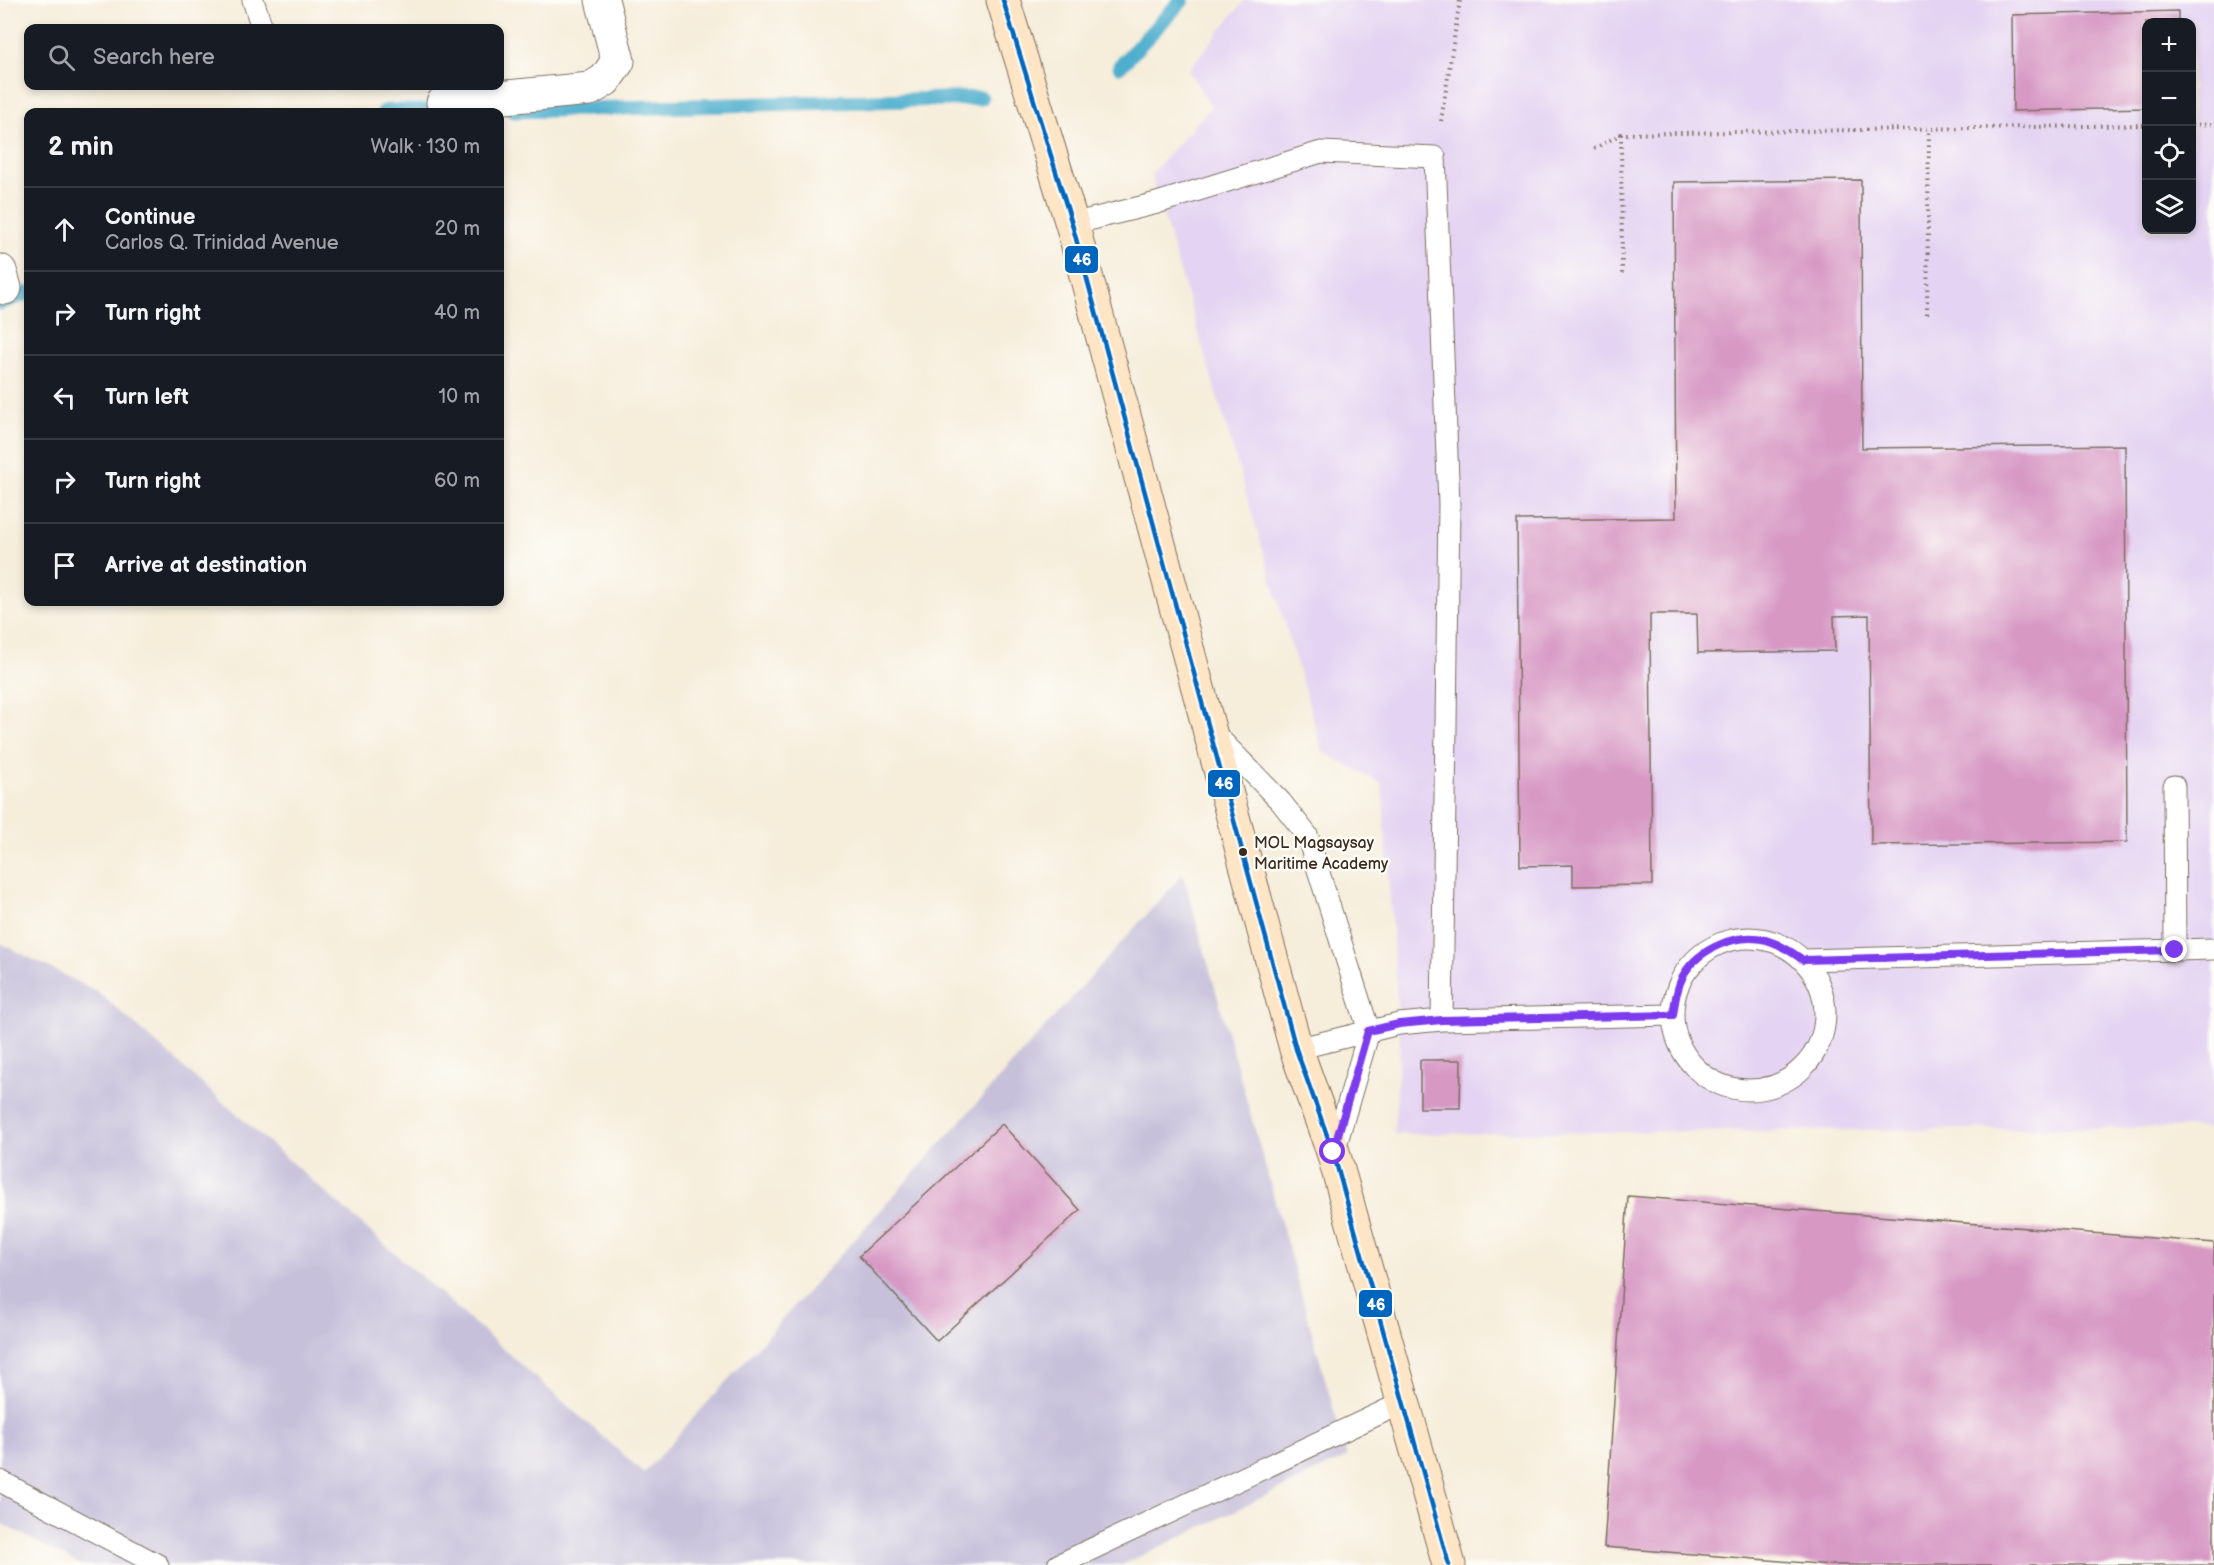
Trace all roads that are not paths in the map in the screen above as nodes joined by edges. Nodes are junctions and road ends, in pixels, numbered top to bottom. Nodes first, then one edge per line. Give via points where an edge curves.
1 (253, 0) edge
2 (602, 0) edge
3 (1003, 0) edge
4 (261, 24) edge
5 (443, 103) dead end
6 (1072, 224) junction
7 (1208, 728) junction
8 (2174, 786) dead end
9 (2175, 950) junction
10 (2214, 950) edge
11 (1803, 960) junction
12 (1673, 1015) junction
13 (1442, 1020) junction
14 (1368, 1031) junction
15 (1296, 1049) junction
16 (1333, 1152) junction
17 (1404, 1402) junction
18 (0, 1481) edge
19 (158, 1565) edge
20 (1058, 1565) edge
21 (1449, 1565) edge

1 - 4 lane
2 - 5 street via 618,61 605,80 590,89
3 - 6 main road
6 - 7 main road
6 - 13 lane via 1158,203 1321,152 1435,157 1449,504
7 - 14 lane via 1281,802 1307,835
7 - 15 main road
8 - 9 lane
9 - 10 lane
9 - 11 lane
11 - 12 lane via 1764,939 1719,944 1700,956 1685,974 1676,994
11 - 12 lane via 1816,978 1824,1000 1825,1023 1806,1064 1789,1079 1769,1088 1724,1087 1704,1076 1688,1060 1677,1039
12 - 13 lane
13 - 14 lane
14 - 15 lane
14 - 16 lane
15 - 16 main road
16 - 17 main road
17 - 20 lane
17 - 21 main road
18 - 19 lane

